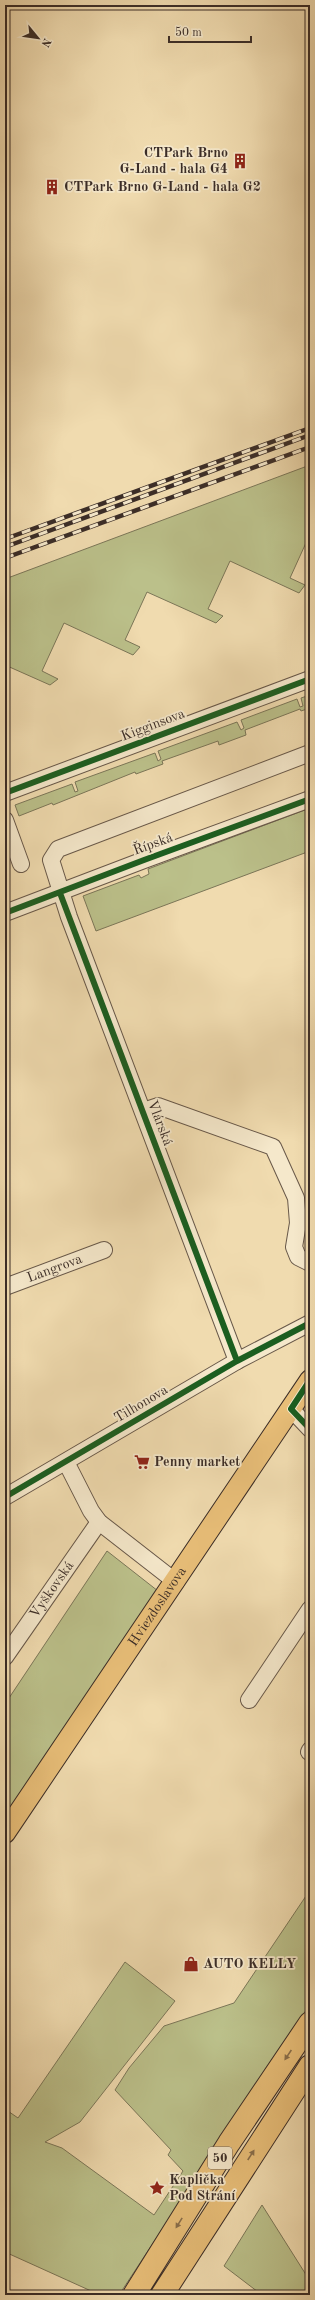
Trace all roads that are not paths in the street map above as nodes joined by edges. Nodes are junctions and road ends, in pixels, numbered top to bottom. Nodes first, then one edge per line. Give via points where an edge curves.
1 (310, 679) edge
2 (310, 753) edge
3 (5, 793) edge
4 (310, 799) edge
5 (5, 820) edge
6 (21, 864) dead end
7 (60, 893) junction
8 (5, 914) edge
9 (143, 1111) junction
10 (104, 1250) dead end
11 (310, 1263) edge
12 (5, 1287) edge
13 (310, 1318) edge
14 (310, 1323) edge
15 (290, 1332) junction
16 (310, 1332) edge
17 (236, 1361) junction
18 (310, 1380) edge
19 (291, 1409) junction
20 (310, 1430) edge
21 (66, 1462) junction
22 (5, 1497) edge
23 (99, 1522) junction
24 (176, 1582) junction
25 (310, 1608) edge
26 (5, 1657) edge
27 (249, 1700) dead end
28 (5, 1833) edge
29 (310, 2022) edge
30 (310, 2066) edge
31 (134, 2295) edge
32 (162, 2295) edge

1 - 3 street, Kigginsova
2 - 7 street, Řípská via 58,849 53,853 50,864
4 - 7 street, Řípská
5 - 6 street
7 - 8 street, Řípská
7 - 9 street, Vlárská
9 - 11 street, Vlárská via 158,1106 274,1147 296,1198 298,1223 294,1247 298,1257
9 - 17 street, Vlárská
10 - 12 street, Langrova
13 - 15 street, Tilhonova
14 - 15 street, Tilhonova
15 - 16 street, Tilhonova
15 - 17 street, Tilhonova
17 - 21 street, Tilhonova
18 - 19 main road, Hviezdoslavova
19 - 20 street
19 - 24 main road, Hviezdoslavova
21 - 22 street, Tilhonova
21 - 23 street
23 - 24 street
23 - 26 street, Vyškovská
24 - 28 main road, Hviezdoslavova
25 - 27 street
29 -> 31 highway, 50
32 -> 30 highway, 50

